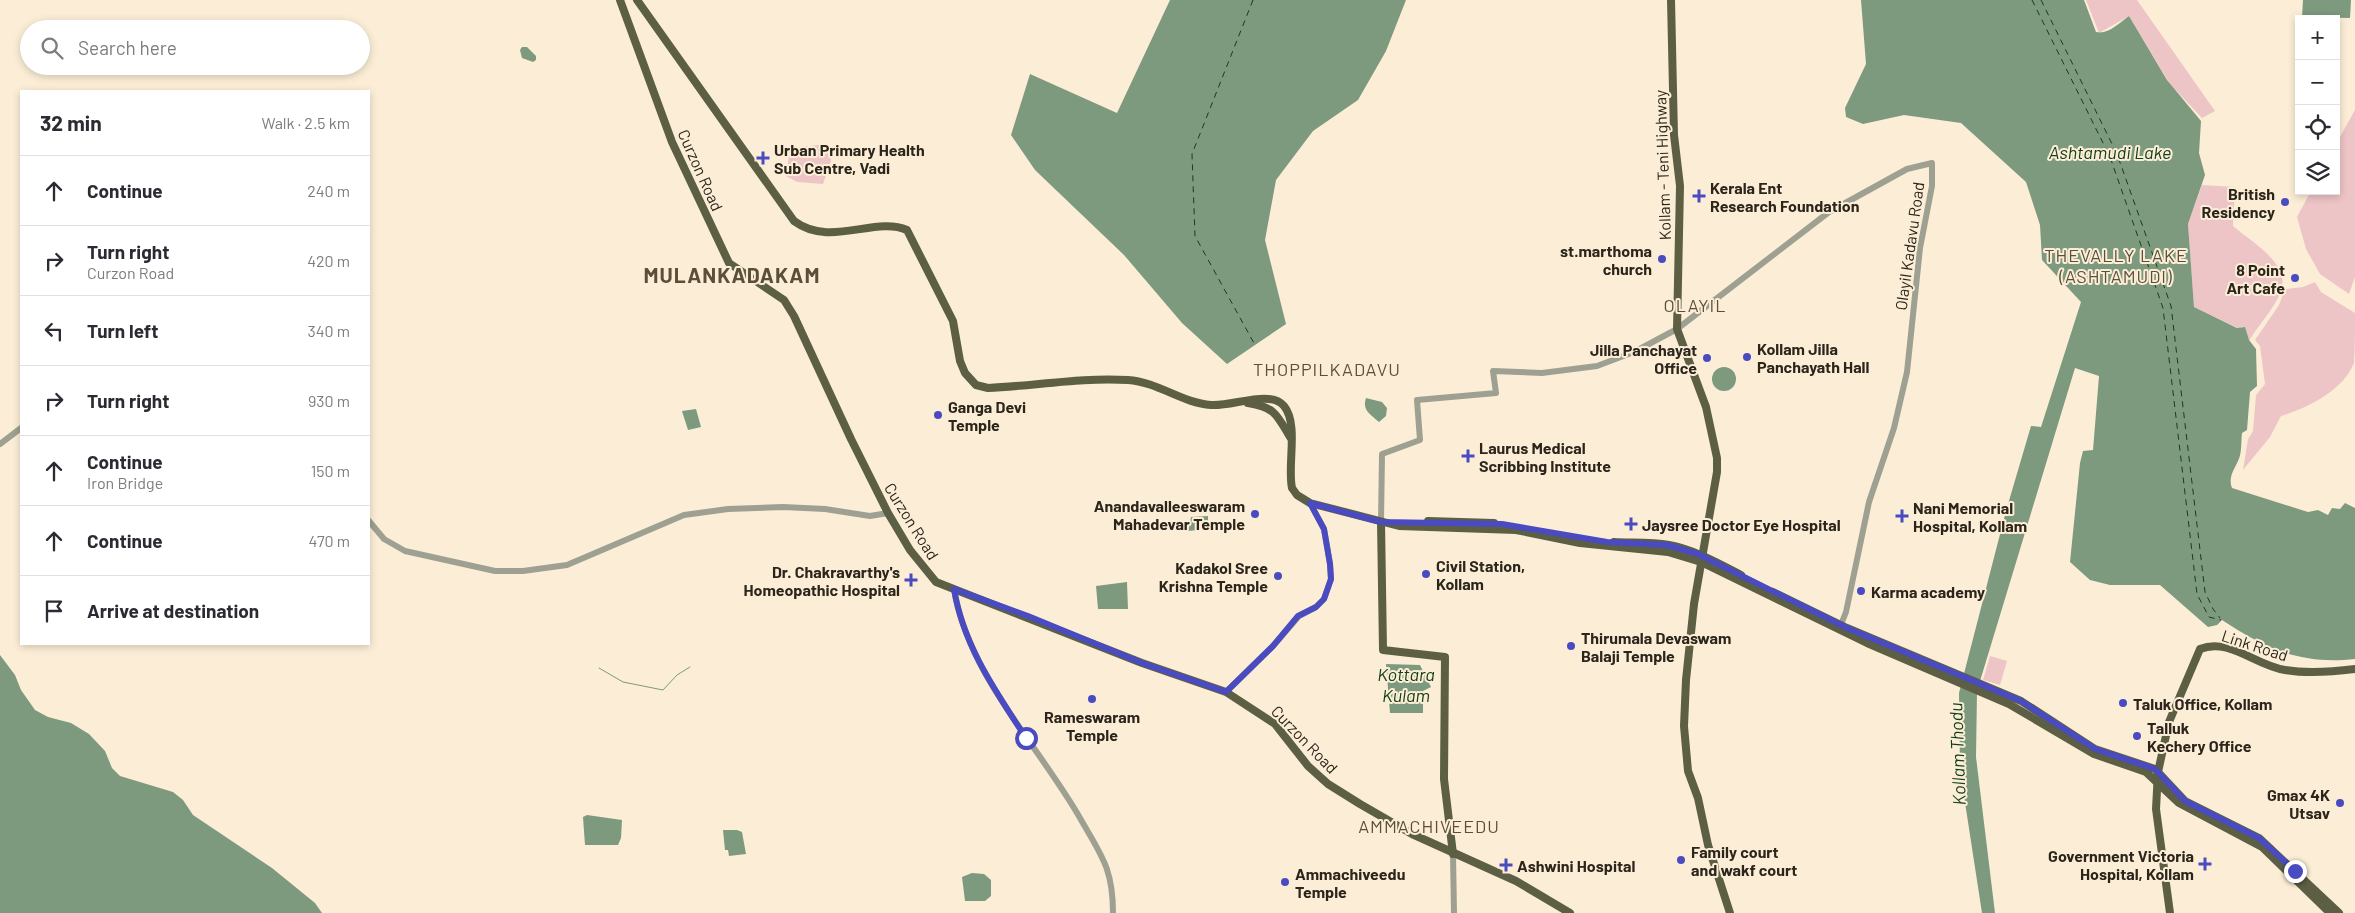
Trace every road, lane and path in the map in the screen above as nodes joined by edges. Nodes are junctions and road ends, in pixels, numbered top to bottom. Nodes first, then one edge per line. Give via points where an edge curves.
1 (620, 0) edge
2 (637, 0) edge
3 (1671, 0) edge
4 (1677, 329) junction
5 (20, 429) edge
6 (0, 444) edge
7 (1310, 503) junction
8 (888, 513) junction
9 (370, 522) edge
10 (1381, 522) junction
11 (1702, 559) junction
12 (954, 589) junction
13 (1840, 627) junction
14 (1926, 665) junction
15 (2355, 669) edge
16 (1226, 692) junction
17 (2162, 755) junction
18 (2138, 762) junction
19 (2158, 772) junction
20 (2157, 782) junction
21 (2173, 789) junction
22 (1453, 854) junction
23 (1113, 913) edge
24 (1454, 913) edge
25 (1570, 913) edge
26 (1730, 913) edge
27 (2170, 913) edge
28 (2330, 913) edge
29 (2339, 913) edge

1 - 8 main road, Curzon Road via 672,142 729,263 784,300
2 - 7 main road via 794,221 825,232 893,226 907,230 948,308 962,365 976,385 988,388 1129,380 1154,385 1204,404 1229,405 1268,398 1280,402 1288,413 1292,439 1292,488
3 - 4 main road, Kollam - Teni Highway via 1673,116 1680,186
4 - 10 street via 1634,352 1597,366 1542,373 1493,371 1496,393 1417,400 1420,440 1382,454
4 - 11 main road, Kollam - Teni Highway via 1706,407 1717,458
4 - 13 street, Olayil Kadavu Road via 1829,212 1907,169 1934,164 1920,248 1907,372 1894,428 1869,502
5 - 6 street
7 - 10 main road
7 - 16 street via 1324,529 1330,564 1331,579 1324,599 1298,616
8 - 9 street via 870,516 783,507 684,515 567,565 523,571 495,571 405,552 384,539
8 - 12 main road, Curzon Road via 927,572 936,582
10 - 11 main road via 1502,524 1607,542 1667,545
10 - 22 main road via 1383,650 1445,657 1444,779
11 - 13 main road
11 - 26 main road, Kollam - Teni Highway via 1690,636 1684,726 1688,771
12 - 16 main road, Curzon Road via 1142,663
12 - 23 street via 968,639 985,674 1059,785 1104,861 1113,888
13 - 14 main road
14 - 18 main road via 2021,701 2088,745
14 - 20 main road via 2009,704 2094,754 2146,772
15 - 17 main road, Link Road via 2326,672 2284,670 2261,664 2219,645 2200,650 2169,722
16 - 22 main road, Curzon Road via 1275,724 1308,766 1328,784 1412,834
17 - 18 main road via 2152,761
17 - 19 main road
17 - 21 main road
18 - 19 main road
19 - 20 main road
19 - 21 main road
20 - 27 main road via 2156,809
20 - 28 main road via 2179,803 2262,847
21 - 29 main road via 2185,801 2259,838
22 - 24 street
22 - 25 main road, Curzon Road via 1516,881

